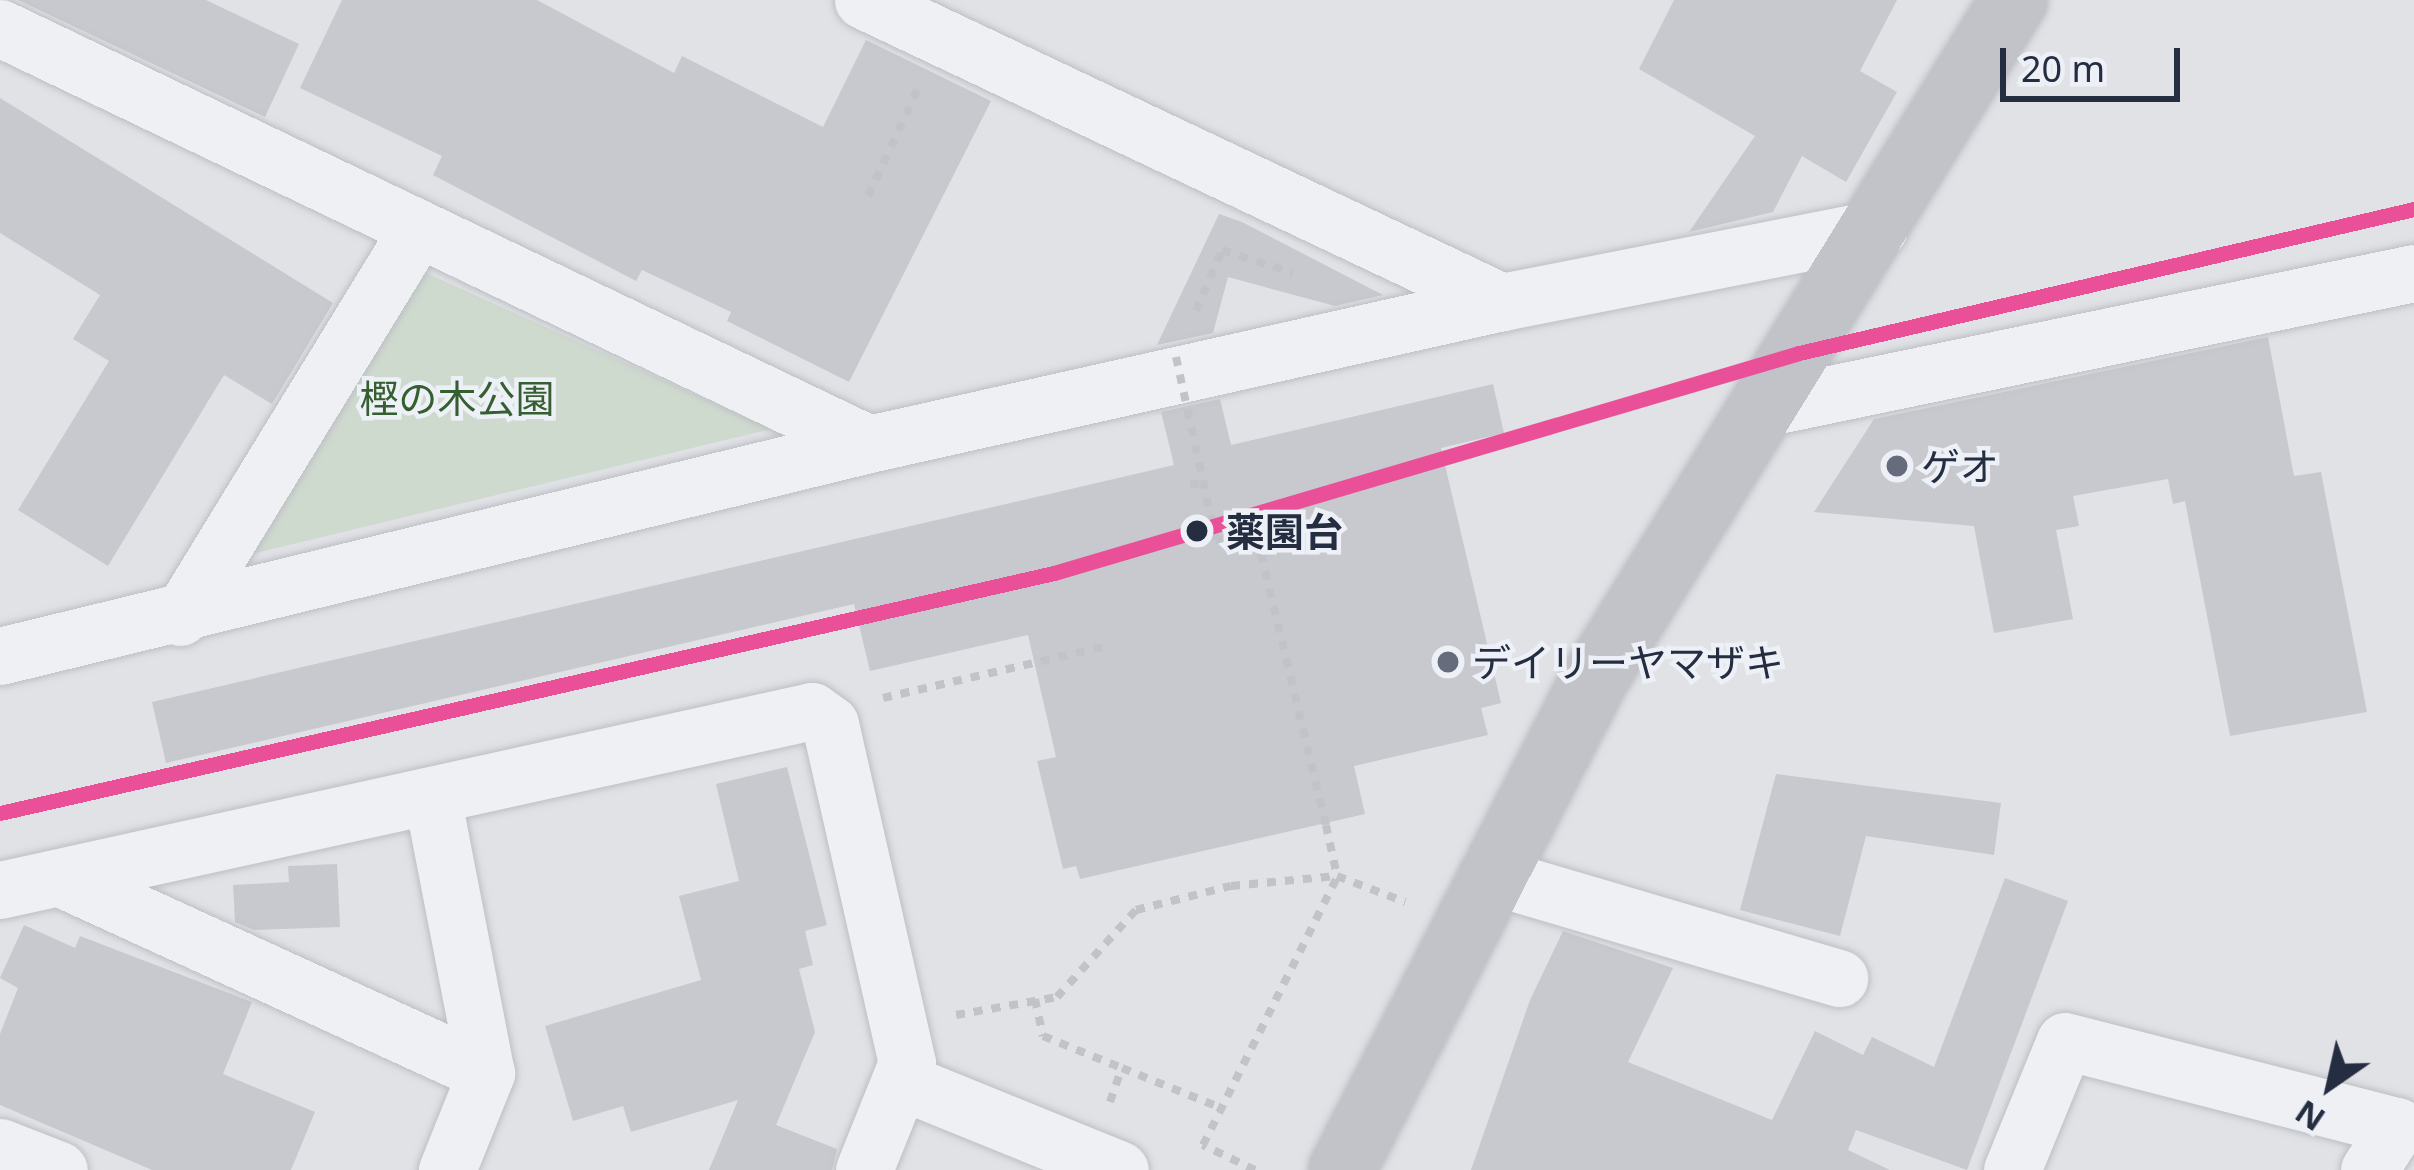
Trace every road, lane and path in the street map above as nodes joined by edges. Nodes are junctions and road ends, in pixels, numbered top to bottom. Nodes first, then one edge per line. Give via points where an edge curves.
1 (863, 0) edge
2 (2011, 1) edge
3 (941, 23) edge
4 (0, 28) edge
5 (868, 196) dead end
6 (418, 228) junction
7 (1879, 228) junction
8 (2414, 273) edge
9 (1304, 277) dead end
10 (1502, 302) junction
11 (1195, 314) dead end
12 (1185, 335) dead end
13 (1768, 407) junction
14 (868, 444) junction
15 (1203, 482) junction
16 (1190, 484) dead end
17 (180, 617) junction
18 (1103, 646) dead end
19 (0, 656) edge
20 (863, 703) dead end
21 (432, 796) junction
22 (1337, 876) junction
23 (1492, 876) junction
24 (67, 881) junction
25 (0, 890) edge
26 (1405, 902) dead end
27 (1839, 978) dead end
28 (1035, 999) junction
29 (938, 1019) dead end
30 (1122, 1068) junction
31 (486, 1073) junction
32 (901, 1081) junction
33 (1222, 1108) junction
34 (1105, 1115) dead end
35 (0, 1147) edge
36 (59, 1170) edge
37 (447, 1170) edge
38 (865, 1170) edge
39 (1120, 1170) edge
40 (1255, 1170) edge
41 (1342, 1170) edge
42 (2012, 1170) edge
43 (2369, 1170) edge

1 - 3 street
2 - 7 street
3 - 5 path
3 - 10 street
4 - 6 street
6 - 14 street
6 - 17 street
7 - 10 street
7 - 13 street
8 - 13 street
9 - 11 path via 1222,250
10 - 14 street
12 - 15 path, bridge via 1176,357
13 - 23 street via 1594,678
14 - 17 street
15 - 16 path, bridge
15 - 22 path, bridge via 1216,540 1257,536
17 - 19 street
18 - 20 path
21 - 24 street
21 - 31 street
21 - 32 street via 812,711 830,724 907,1063
22 - 26 path
22 - 28 path via 1231,886 1136,910 1057,997
22 - 33 path
23 - 27 street
23 - 41 street
24 - 25 street
24 - 31 street
28 - 29 path
28 - 30 path via 1043,1036
30 - 33 path
30 - 34 path
31 - 37 street
32 - 38 street
32 - 39 street
33 - 40 path via 1203,1145
35 - 36 street
42 - 43 street via 2065,1041 2397,1126

